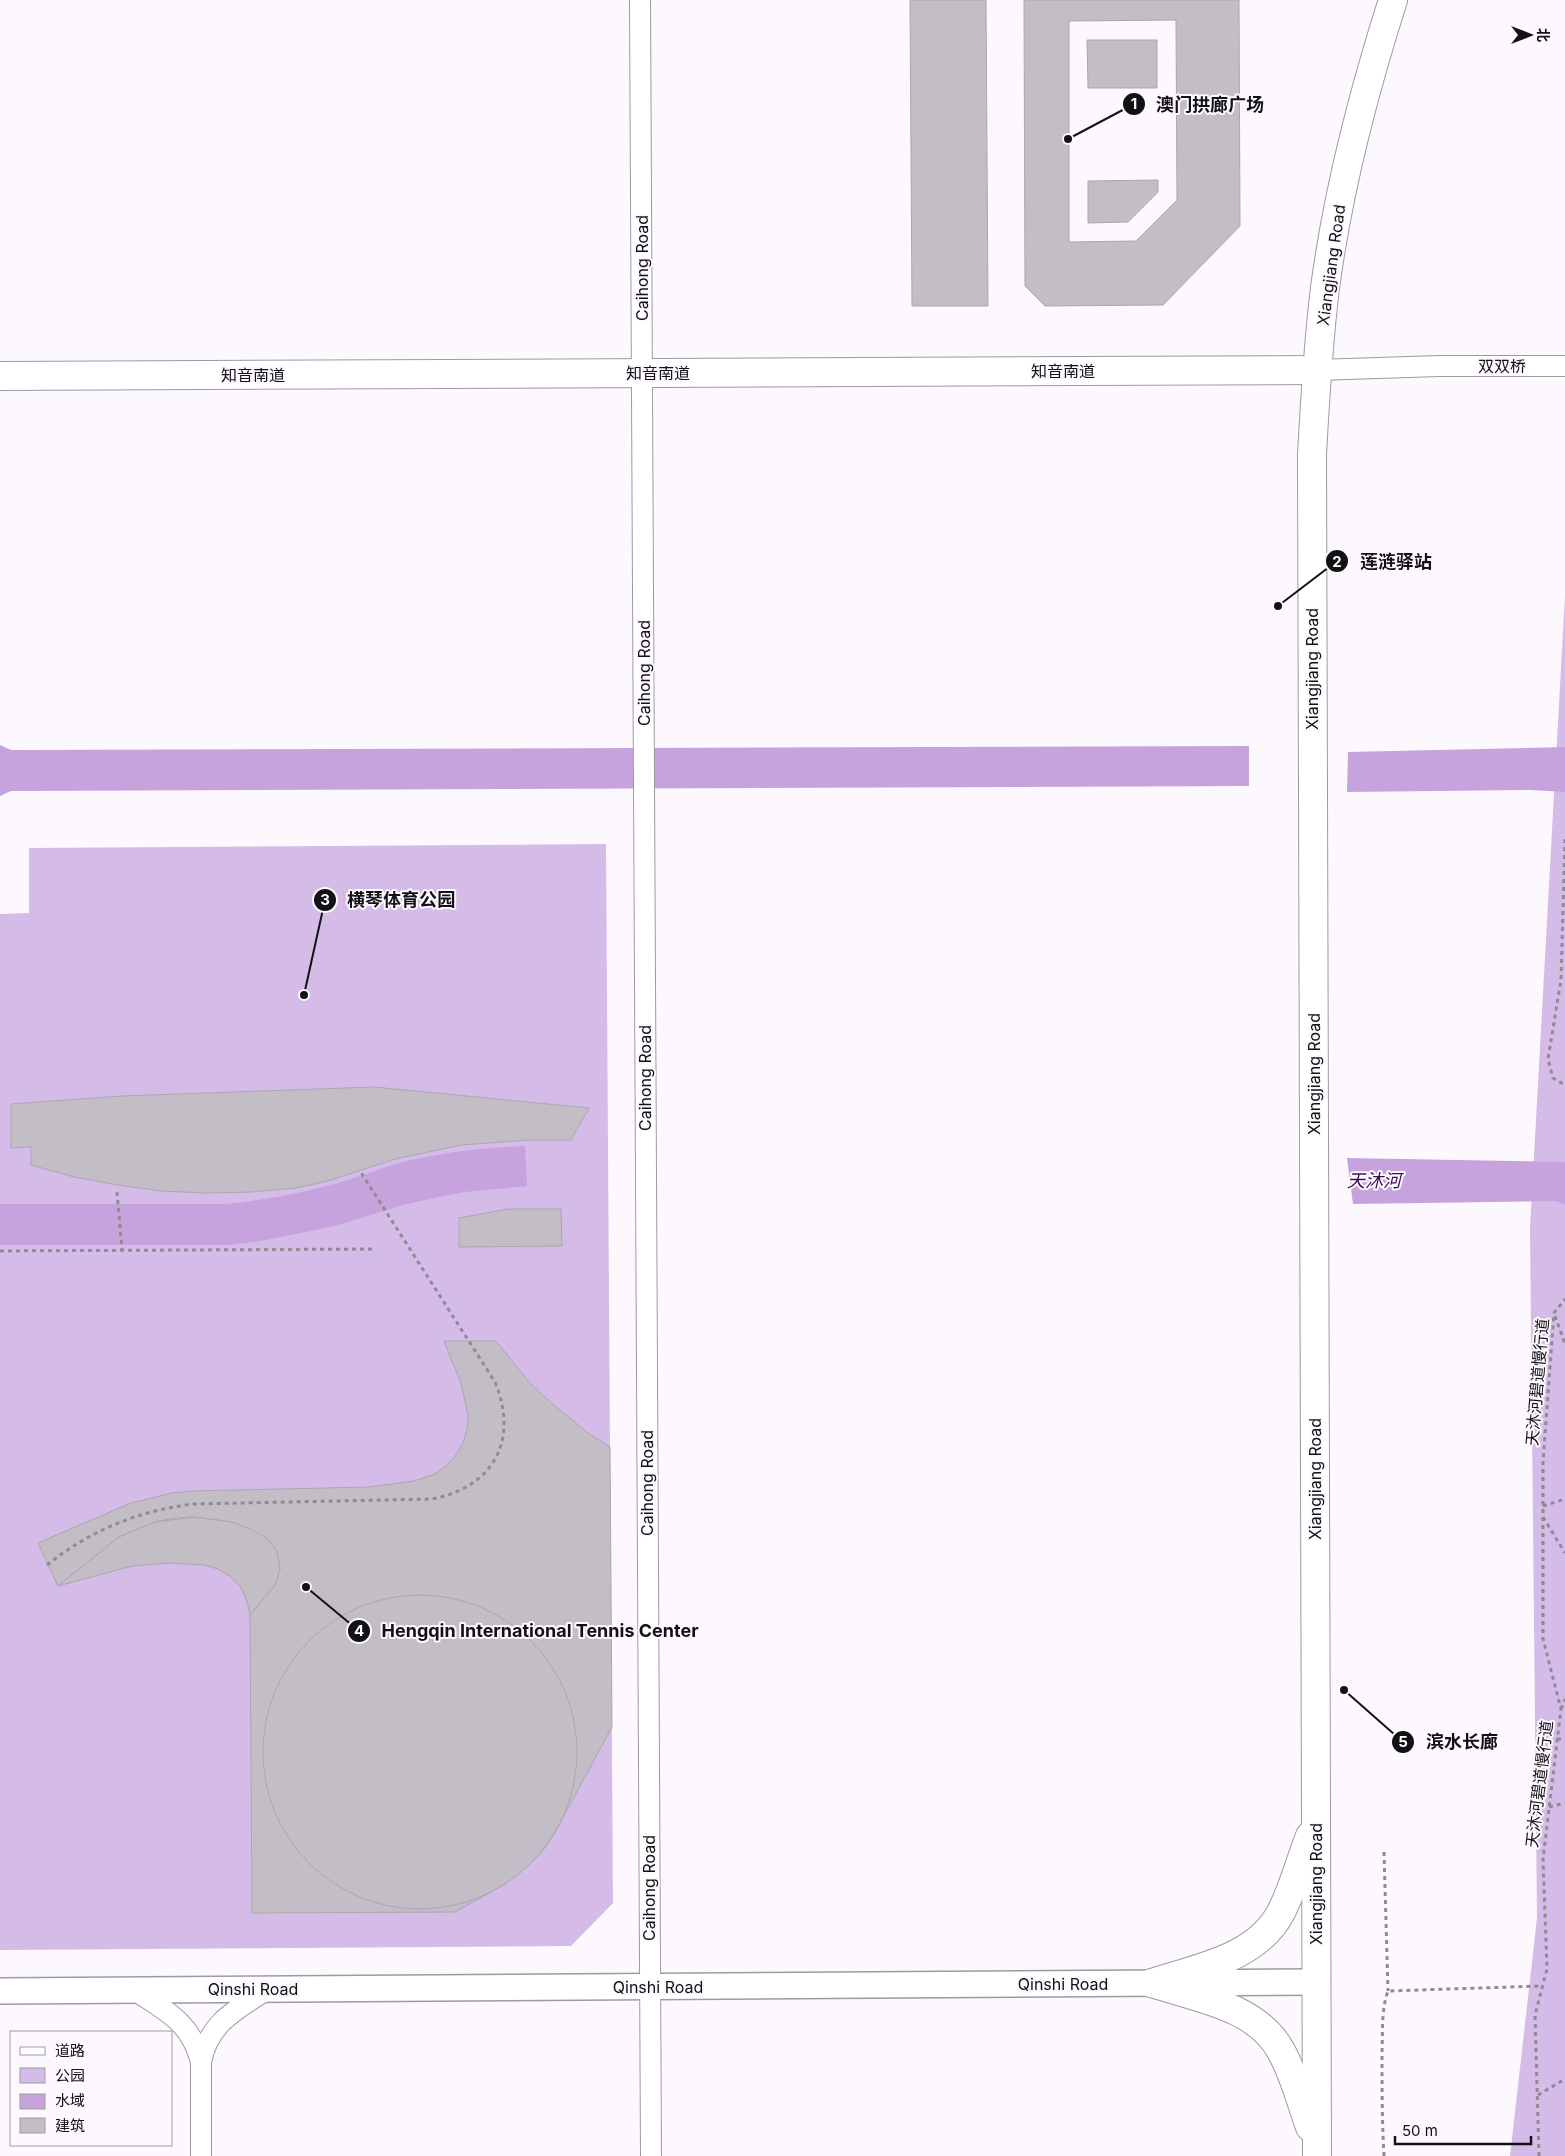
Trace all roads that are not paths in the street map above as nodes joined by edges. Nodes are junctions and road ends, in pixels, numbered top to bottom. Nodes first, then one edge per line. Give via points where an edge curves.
1 (640, 0) edge
2 (1393, 0) edge
3 (1565, 366) edge
4 (1317, 370) junction
5 (642, 373) junction
6 (0, 376) edge
7 (1316, 1818) junction
8 (1317, 1982) junction
9 (1152, 1983) junction
10 (650, 1987) junction
11 (268, 1989) junction
12 (134, 1990) junction
13 (0, 1991) edge
14 (201, 2062) junction
15 (1317, 2150) edge
16 (201, 2156) edge
17 (651, 2156) edge

1 - 5 street, Caihong Road
2 - 4 main road, Xiangjiang Road via 1356,127 1338,207 1325,288
3 - 4 street, 双双桥
4 - 5 main road, 知音南道
4 - 7 main road, Xiangjiang Road via 1312,455
5 - 6 main road, 知音南道
5 - 10 street, Caihong Road
7 - 8 main road, Xiangjiang Road
7 - 9 main road via 1286,1902 1264,1936 1230,1957
8 - 9 street, Qinshi Road
8 - 15 main road, Xiangjiang Road
9 - 10 street, Qinshi Road
9 - 15 main road via 1230,2008 1264,2029 1287,2063
10 - 11 street, Qinshi Road
10 - 17 street, Caihong Road
11 - 12 street, Qinshi Road
11 - 14 street via 220,2022 207,2041
12 - 13 street, Qinshi Road
12 - 14 street via 180,2022 194,2041
14 - 16 street

